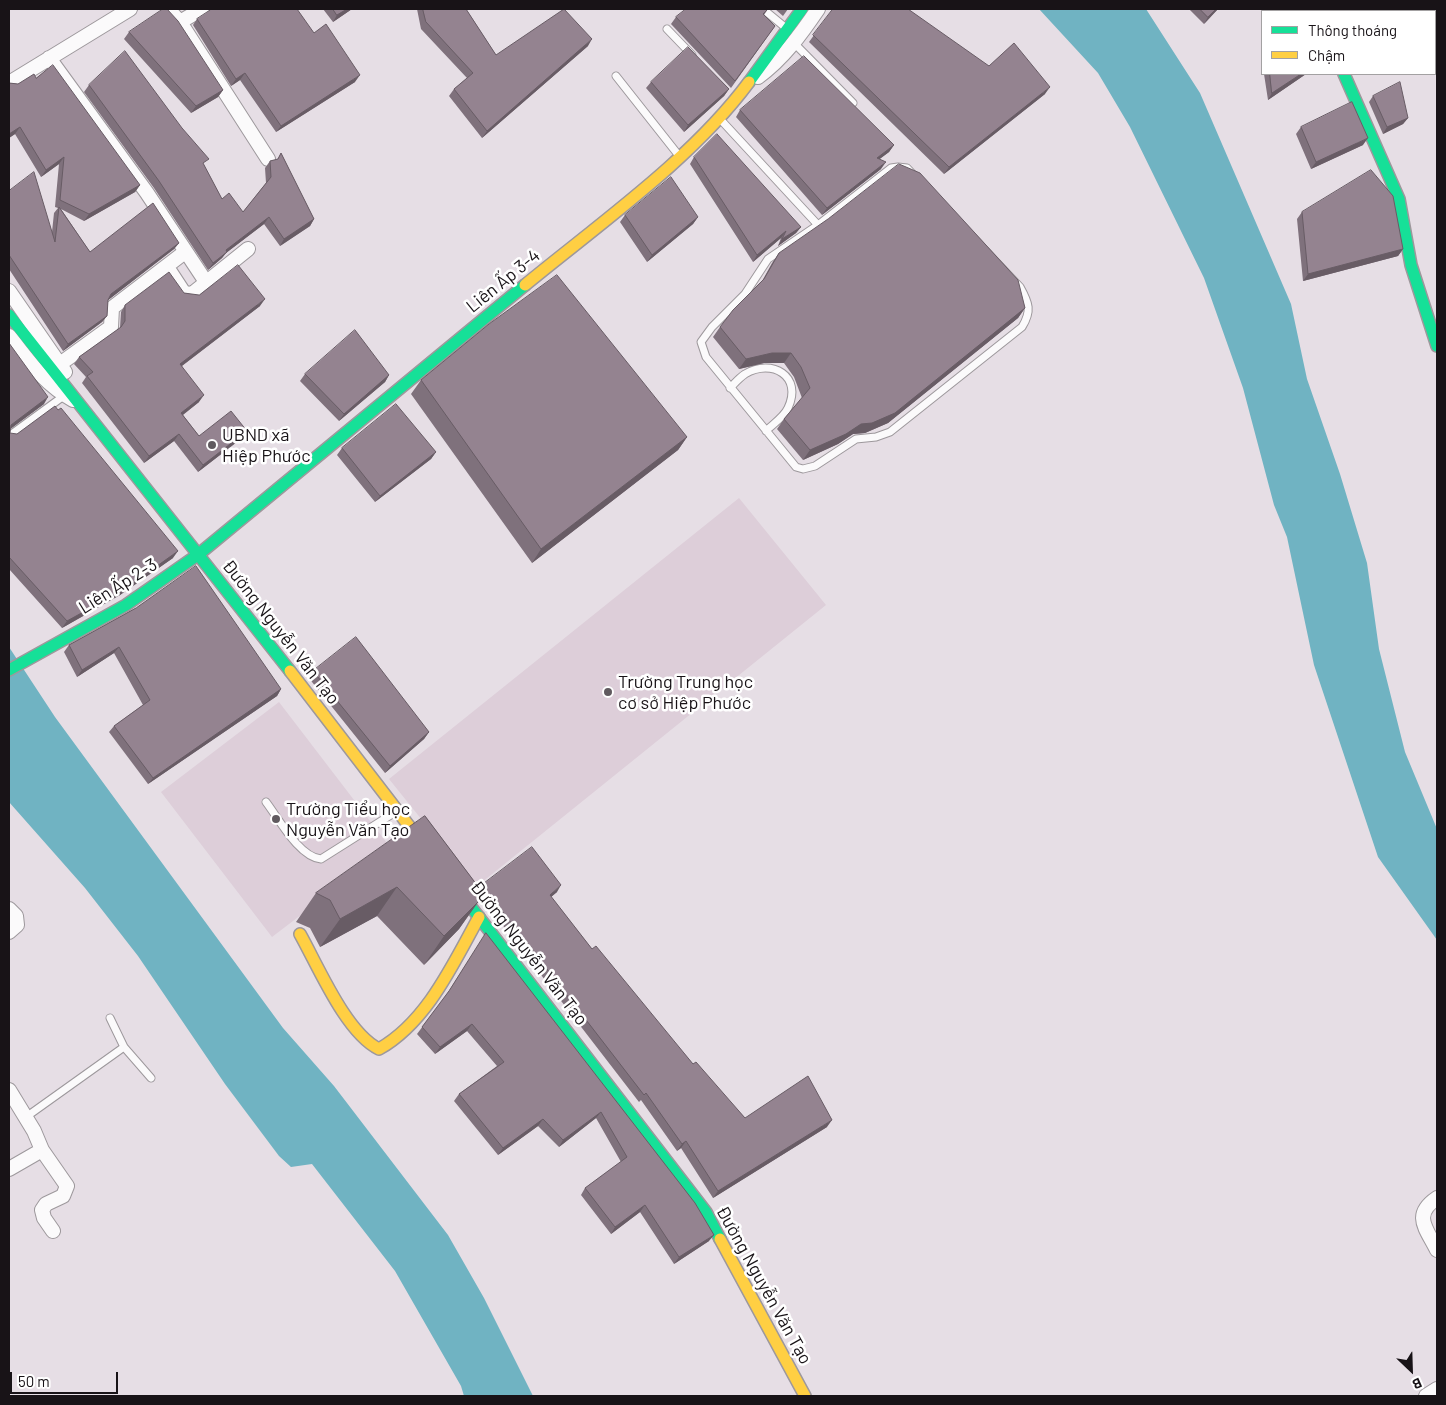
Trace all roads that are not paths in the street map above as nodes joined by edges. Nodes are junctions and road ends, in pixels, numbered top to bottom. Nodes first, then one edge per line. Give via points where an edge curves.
1 (130, 9) edge
2 (168, 9) edge
3 (202, 9) edge
4 (764, 9) edge
5 (802, 9) edge
6 (818, 9) edge
7 (180, 22) junction
8 (667, 29) dead end
9 (788, 30) junction
10 (794, 43) junction
11 (50, 58) junction
12 (694, 58) edge
13 (1344, 75) edge
14 (616, 76) dead end
15 (9, 83) edge
16 (745, 87) junction
17 (853, 103) edge
18 (720, 119) junction
19 (680, 158) junction
20 (268, 159) dead end
21 (818, 225) junction
22 (248, 249) dead end
23 (185, 252) junction
24 (166, 267) junction
25 (206, 282) junction
26 (9, 291) edge
27 (9, 315) edge
28 (9, 336) edge
29 (1437, 346) edge
30 (60, 364) junction
31 (730, 388) junction
32 (65, 395) junction
33 (78, 402) junction
34 (766, 430) junction
35 (9, 436) edge
36 (199, 554) junction
37 (9, 670) edge
38 (266, 802) dead end
39 (397, 811) junction
40 (433, 858) edge
41 (451, 881) edge
42 (9, 909) edge
43 (479, 917) junction
44 (9, 932) edge
45 (300, 934) dead end
46 (110, 1018) dead end
47 (124, 1047) junction
48 (151, 1078) dead end
49 (9, 1090) edge
50 (26, 1117) junction
51 (42, 1150) junction
52 (9, 1169) edge
53 (1437, 1198) edge
54 (53, 1231) dead end
55 (1437, 1250) edge
56 (1437, 1389) edge
57 (805, 1396) edge
58 (1426, 1396) edge

1 - 11 street
2 - 7 street
3 - 7 street
4 - 9 lane
5 - 9 street, Liên Ấp 3-4
6 - 10 street
7 - 20 street
8 - 12 lane
9 - 16 street, Liên Ấp 3-4
10 - 16 street via 769,69
10 - 17 lane
11 - 15 street
11 - 23 street
13 - 29 street via 1400,199 1411,265
14 - 19 lane
16 - 18 street, Liên Ấp 3-4 via 732,97
18 - 19 street, Liên Ấp 3-4
18 - 21 lane
19 - 36 street, Liên Ấp 3-4
21 - 31 lane via 768,259 736,305 701,342 706,357
21 - 34 lane via 891,168 907,168 1020,288 1029,304 1028,317 1022,327 890,432 856,439 815,466 796,467
22 - 25 street
23 - 24 street
23 - 25 street
24 - 25 street via 184,293 192,294
24 - 30 street via 112,308 111,327 106,332
26 - 30 street
27 - 33 street, Đường Nguyễn Văn Tạo
28 - 32 street via 42,378
30 - 33 street via 69,377
31 - 34 lane
31 - 34 lane via 744,375 758,369 773,368 784,373 791,384 792,398 787,410
32 - 33 street
32 - 35 lane
33 - 36 street, Đường Nguyễn Văn Tạo
36 - 37 street, Liên Ấp 2-3 via 126,605
36 - 39 street, Đường Nguyễn Văn Tạo
38 - 39 lane via 303,851 311,858 320,859
39 - 40 street, Đường Nguyễn Văn Tạo
41 - 43 street, Đường Nguyễn Văn Tạo
42 - 44 street via 16,916 17,925
43 - 45 street via 429,1003 390,1046 379,1050 344,1014
43 - 57 street, Đường Nguyễn Văn Tạo via 706,1212
46 - 47 lane
47 - 48 lane
47 - 50 lane
49 - 50 street
50 - 51 street
51 - 52 street
51 - 54 street via 67,1186 63,1196 46,1204 42,1210
53 - 55 street via 1422,1212
56 - 58 street

